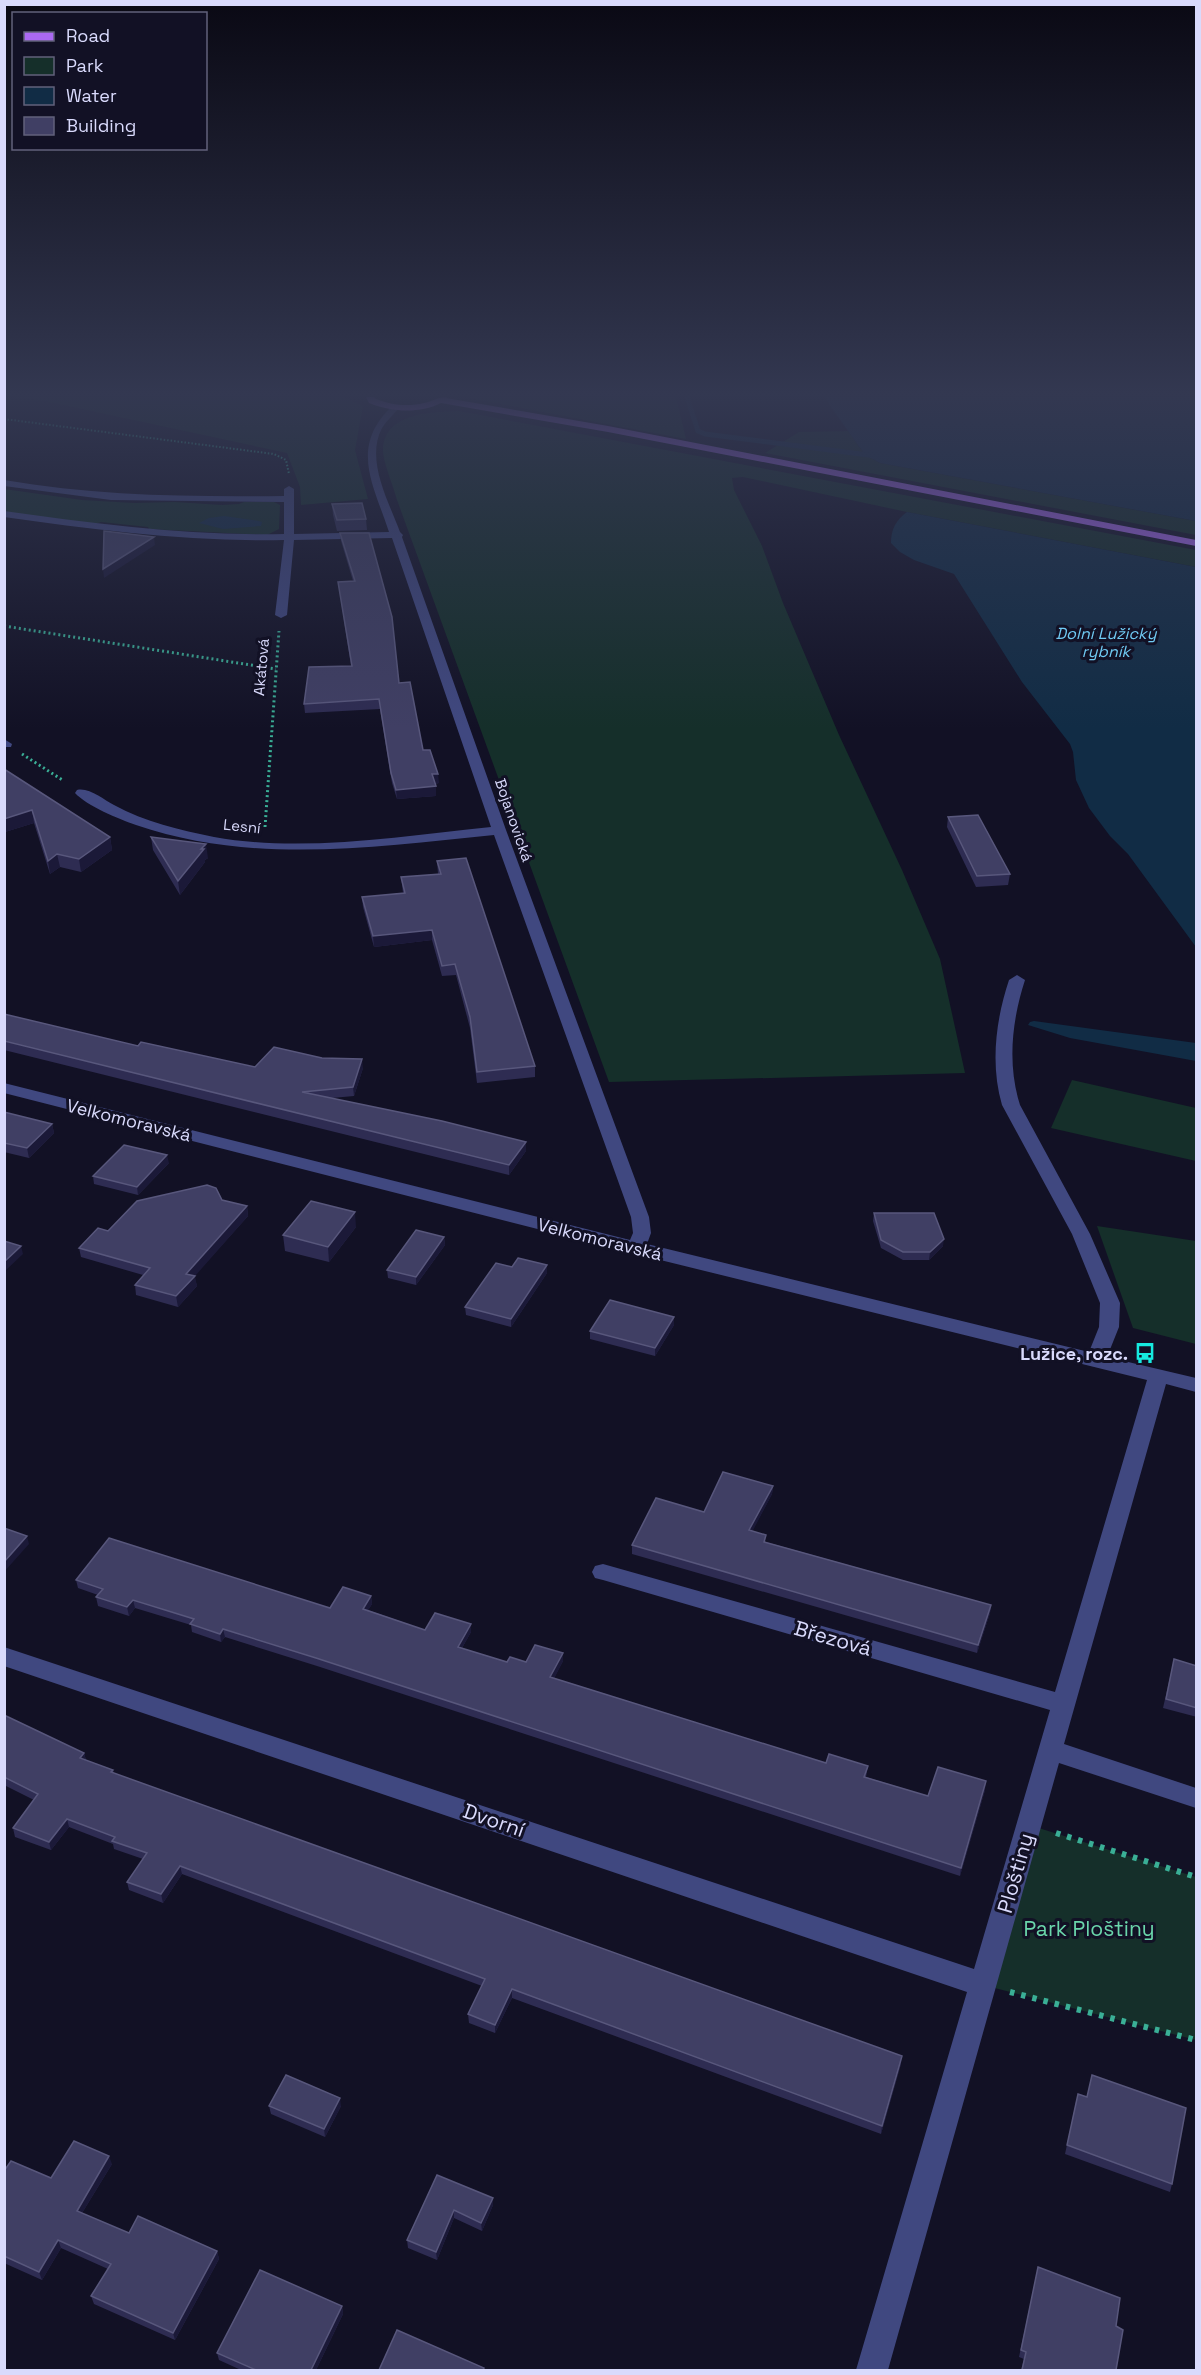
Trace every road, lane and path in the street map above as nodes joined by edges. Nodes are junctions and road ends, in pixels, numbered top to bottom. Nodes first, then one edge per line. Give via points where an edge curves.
1 (288, 508) edge
2 (387, 508) edge
3 (1015, 508) edge
4 (4, 514) edge
5 (398, 535) junction
6 (289, 538) junction
7 (1197, 543) edge
8 (281, 615) joint
9 (4, 626) edge
10 (276, 669) junction
11 (5, 744) edge
12 (82, 793) joint
13 (499, 830) junction
14 (253, 845) junction
15 (1017, 980) dead end
16 (4, 1088) edge
17 (636, 1248) junction
18 (1096, 1360) junction
19 (1158, 1376) junction
20 (1197, 1385) edge
21 (603, 1572) dead end
22 (4, 1656) edge
23 (1064, 1704) junction
24 (1051, 1750) junction
25 (1197, 1798) edge
26 (1029, 1825) junction
27 (1197, 1877) edge
28 (983, 1985) junction
29 (1197, 2040) edge
30 (872, 2370) edge

1 - 6 street, Akátová
2 - 5 street, Bojanovická
3 - 7 main road
4 - 6 street via 152,532
5 - 6 street
5 - 13 street, Bojanovická
6 - 8 street, Akátová
8 - 10 path, Akátová
9 - 10 path
10 - 14 path, Akátová via 265,829
11 - 12 path
12 - 14 street, Lesní via 151,825
13 - 14 street, Lesní via 348,844
13 - 17 street, Bojanovická via 640,1217 642,1233
15 - 18 street via 1004,1036 1006,1092 1080,1234 1110,1303 1109,1327
16 - 17 street, Velkomoravská
17 - 18 street, Velkomoravská
18 - 19 street, Velkomoravská
19 - 20 street, Velkomoravská
19 - 23 street, Ploštiny
21 - 23 street, Březová
22 - 28 street, Dvorní
23 - 24 street, Ploštiny
24 - 25 street
24 - 26 street, Ploštiny
26 - 27 path
26 - 28 street, Ploštiny
28 - 29 path
28 - 30 street, Ploštiny

